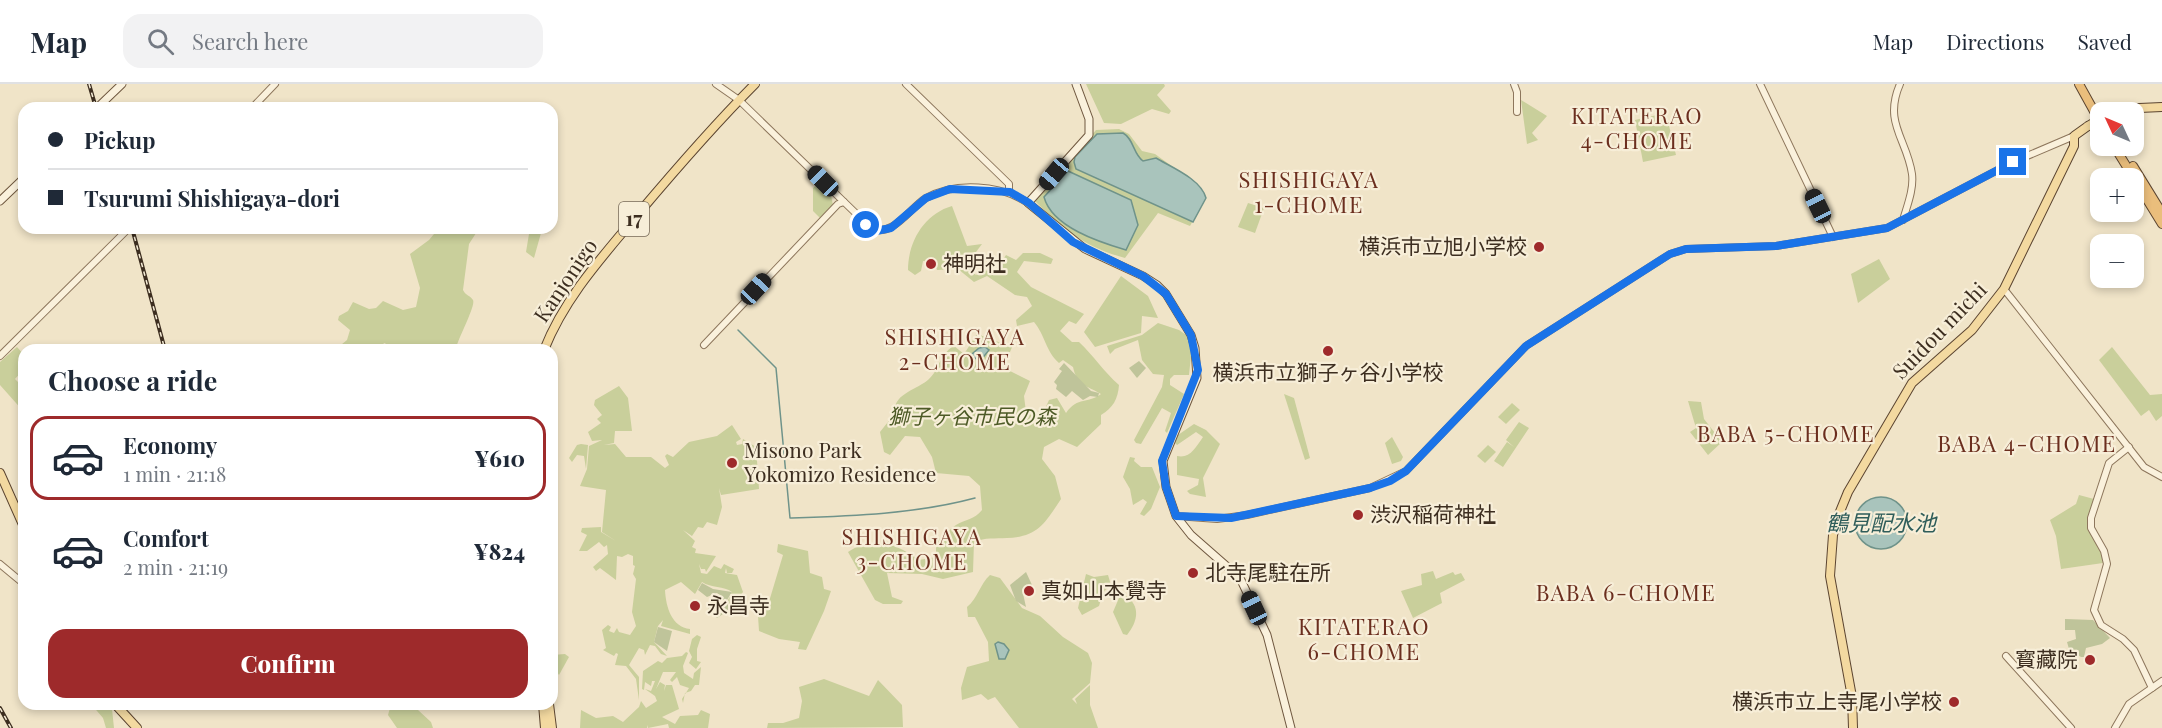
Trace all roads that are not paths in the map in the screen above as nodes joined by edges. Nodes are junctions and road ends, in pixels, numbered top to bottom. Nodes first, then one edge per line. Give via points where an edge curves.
1 (122, 84) edge
2 (275, 84) edge
3 (716, 84) edge
4 (755, 84) edge
5 (906, 84) edge
6 (1076, 84) edge
7 (1514, 84) edge
8 (1760, 84) edge
9 (1900, 84) edge
10 (2079, 84) edge
11 (2085, 84) edge
12 (739, 100) junction
13 (104, 102) edge
14 (258, 102) edge
15 (2095, 102) edge
16 (2090, 103) edge
17 (2162, 107) edge
18 (2144, 108) edge
19 (1517, 112) dead end
20 (2090, 125) edge
21 (2074, 136) junction
22 (2120, 156) edge
23 (2126, 156) edge
24 (18, 184) edge
25 (1010, 192) junction
26 (0, 201) edge
27 (844, 202) junction
28 (1029, 203) junction
29 (2162, 213) edge
30 (1903, 220) junction
31 (2162, 224) edge
32 (123, 234) edge
33 (1833, 237) junction
34 (2004, 289) junction
35 (547, 344) edge
36 (553, 344) edge
37 (704, 345) dead end
38 (0, 356) edge
39 (2129, 447) junction
40 (0, 473) edge
41 (2162, 477) edge
42 (18, 514) edge
43 (1176, 516) junction
44 (0, 564) edge
45 (18, 579) edge
46 (2006, 656) dead end
47 (2162, 681) edge
48 (2152, 688) junction
49 (121, 710) edge
50 (544, 710) edge
51 (550, 710) edge
52 (138, 728) edge
53 (545, 728) edge
54 (552, 728) edge
55 (1291, 728) edge
56 (1852, 728) edge
57 (2071, 728) edge
58 (2115, 728) edge

1 - 13 main road
2 - 14 street
3 - 12 street
4 - 12 main road, 17
5 - 25 street via 1009,184
6 - 28 main road via 1089,119 1089,135
7 - 19 street
8 - 33 street
9 - 30 street via 1893,117 1913,177
10 - 16 highway
11 - 15 highway
12 - 27 street
12 - 35 main road, Kanjonigo / 17 via 718,119 591,270
12 - 36 main road, 17 via 585,288
17 - 18 main road
20 - 21 main road, bridge
21 - 30 street via 2013,162
21 - 34 main road, Suidou michi via 2074,146
22 - 31 highway
23 - 29 highway
24 - 26 main road
25 - 27 street via 950,189 926,198 883,231 866,225
25 - 28 street
27 - 37 street via 830,211
28 - 43 main road via 1073,242 1157,285 1191,335 1196,348 1197,378 1162,461
30 - 33 street via 1881,230
32 - 38 street
33 - 43 street via 1776,246 1686,249 1663,257 1526,346 1406,471 1383,484 1231,518
34 - 39 street
34 - 56 main road, Suidou michi via 1972,330 1912,383 1839,514 1830,576 1853,701
39 - 41 street via 2149,471
39 - 48 street via 2109,464 2091,518 2091,528 2107,564 2094,610 2101,625 2134,650
40 - 42 main road
43 - 55 main road via 1191,535 1240,578 1267,635
44 - 45 street
46 - 57 street
47 - 48 street
48 - 58 street via 2129,704
49 - 52 main road
50 - 53 main road
51 - 54 main road

